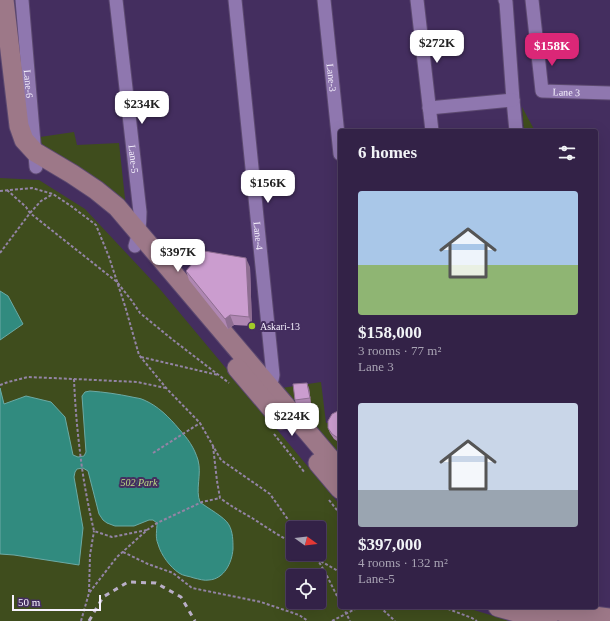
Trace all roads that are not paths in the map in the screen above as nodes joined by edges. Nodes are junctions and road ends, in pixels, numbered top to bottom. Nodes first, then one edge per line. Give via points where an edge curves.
1 (4, 0) edge
2 (22, 0) edge
3 (116, 0) edge
4 (235, 0) edge
5 (324, 0) edge
6 (417, 0) edge
7 (505, 0) edge
8 (532, 0) edge
9 (0, 74) edge
10 (610, 93) edge
11 (513, 100) junction
12 (429, 108) junction
13 (432, 129) edge
14 (516, 129) edge
15 (338, 135) edge
16 (36, 159) junction
17 (137, 239) junction
18 (264, 390) junction
19 (338, 468) edge
20 (334, 495) edge
21 (513, 609) edge
22 (548, 609) edge
23 (559, 615) edge
24 (610, 618) edge

1 - 16 street via 19,126
2 - 16 street, Lane-6
3 - 17 street, Lane-5 via 140,212
4 - 18 street, Lane-4 via 273,375
5 - 15 street, Lane-3
6 - 12 street
7 - 11 street
8 - 10 street, Lane 3 via 542,91
9 - 16 street via 8,132 21,154
11 - 12 street
11 - 14 street
12 - 13 street
16 - 17 street via 72,174 96,190 117,207
17 - 18 street
18 - 19 street
18 - 20 street
21 - 23 street
22 - 23 street
23 - 24 street

